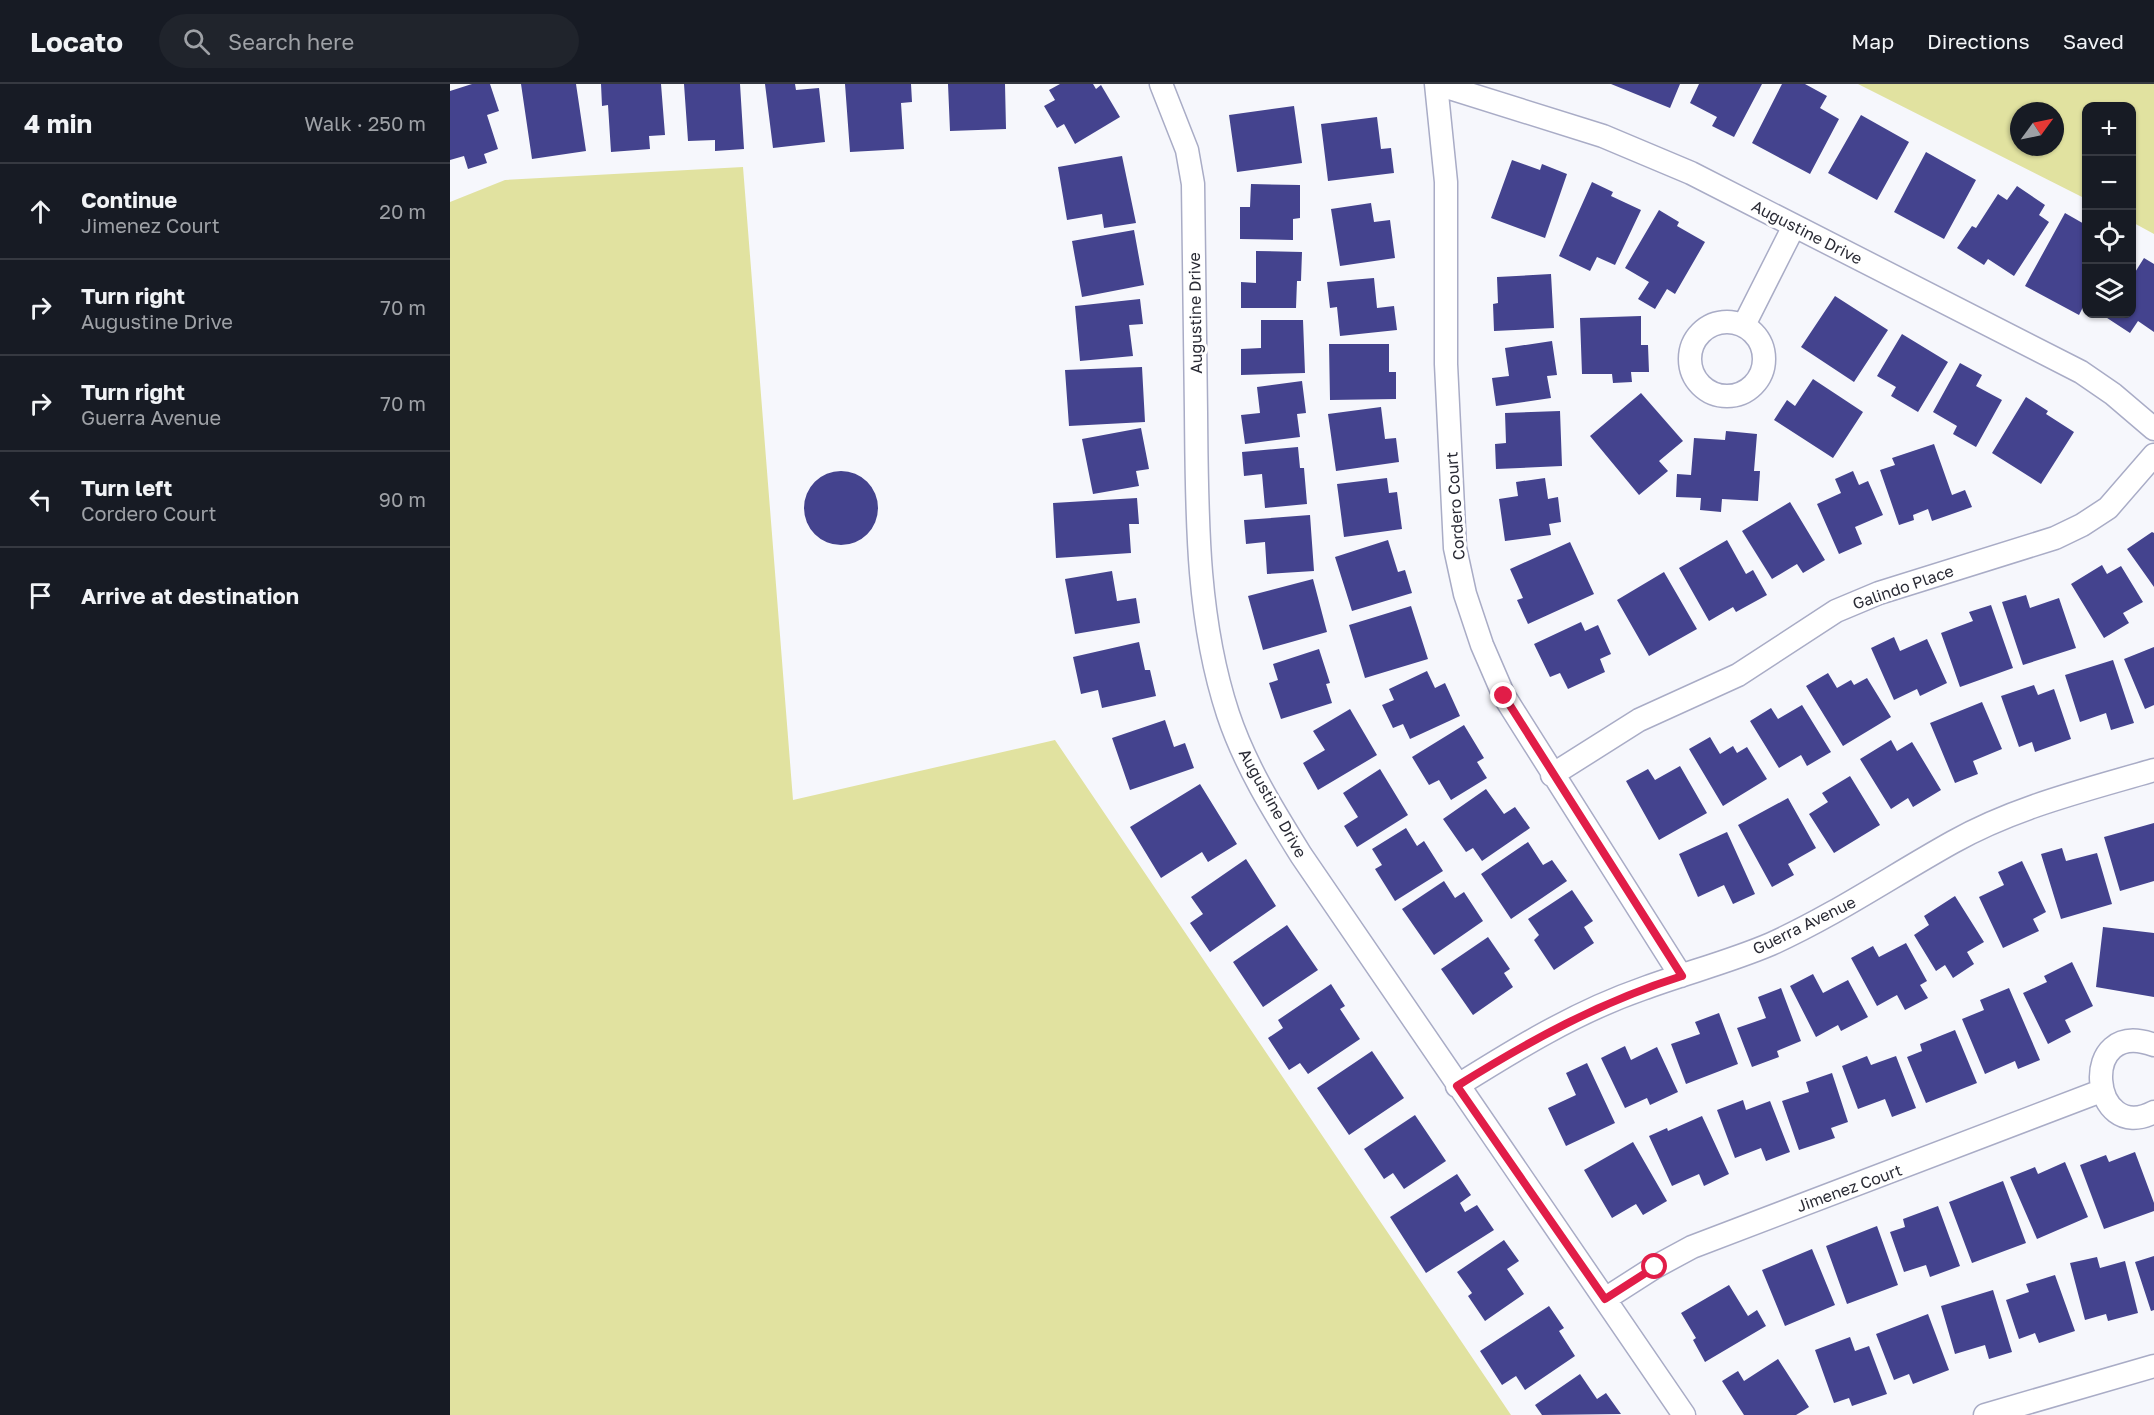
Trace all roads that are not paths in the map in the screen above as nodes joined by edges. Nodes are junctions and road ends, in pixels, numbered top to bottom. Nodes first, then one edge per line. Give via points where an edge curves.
1 (1161, 84) edge
2 (1437, 84) edge
3 (1794, 226) junction
4 (1744, 325) dead end
5 (2154, 429) edge
6 (2154, 455) edge
7 (2154, 770) edge
8 (1552, 775) junction
9 (1682, 976) junction
10 (2154, 1045) edge
11 (1457, 1086) junction
12 (2101, 1091) junction
13 (2154, 1112) edge
14 (1605, 1299) junction
15 (2154, 1366) edge
16 (1684, 1415) edge
17 (1985, 1415) edge

1 - 11 street, Augustine Drive via 1187,150 1193,184 1199,553 1214,662 1228,714 1246,761 1273,810
2 - 3 street, Augustine Drive via 1603,136 1691,173
2 - 8 street, Cordero Court via 1446,182 1446,364 1455,549 1482,645 1504,696
3 - 4 street
3 - 5 street, Augustine Drive via 2081,372
6 - 8 street, Galindo Place via 2108,508 2082,525 2055,538 1879,592 1836,611 1738,675 1639,720
7 - 9 street, Guerra Avenue via 2030,808 1989,825 1815,923 1769,945
8 - 9 street, Cordero Court
9 - 11 street, Guerra Avenue via 1641,989 1543,1033
10 - 12 street via 2130,1041 2108,1054 2101,1066
11 - 14 street, Augustine Drive
12 - 13 street via 2116,1110 2126,1115
12 - 14 street, Jimenez Court via 1692,1247
14 - 16 street, Augustine Drive
15 - 17 street

